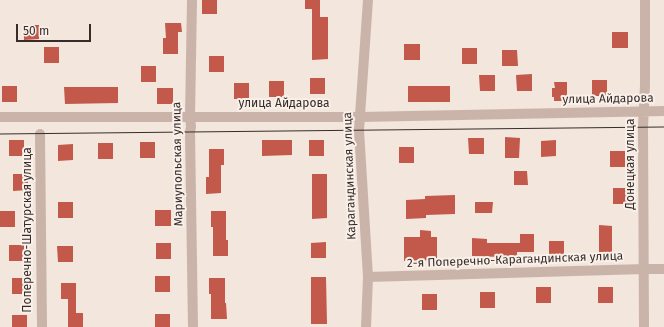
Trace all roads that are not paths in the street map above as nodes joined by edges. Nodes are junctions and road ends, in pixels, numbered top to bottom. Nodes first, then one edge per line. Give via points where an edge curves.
1 (192, 0) edge
2 (368, 0) edge
3 (645, 0) edge
4 (643, 111) junction
5 (664, 111) edge
6 (0, 117) edge
7 (190, 117) junction
8 (360, 117) junction
9 (40, 134) dead end
10 (644, 268) junction
11 (664, 269) edge
12 (368, 277) junction
13 (42, 327) edge
14 (193, 327) edge
15 (366, 327) edge
16 (644, 327) edge

1 - 7 street, Мариупольская улица
2 - 8 street, Карагандинская улица
3 - 4 street, Донецкая улица
4 - 5 street, улица Айдарова
4 - 8 street, улица Айдарова
4 - 10 street, Донецкая улица
6 - 7 street, улица Айдарова
7 - 8 street, улица Айдарова
7 - 14 street, Мариупольская улица
8 - 12 street, Карагандинская улица
9 - 13 street, Поперечно-Шатурская улица
10 - 11 street, 2-я Поперечно-Карагандинская улица
10 - 12 street, 2-я Поперечно-Карагандинская улица
10 - 16 street, Донецкая улица
12 - 15 street, Карагандинская улица

